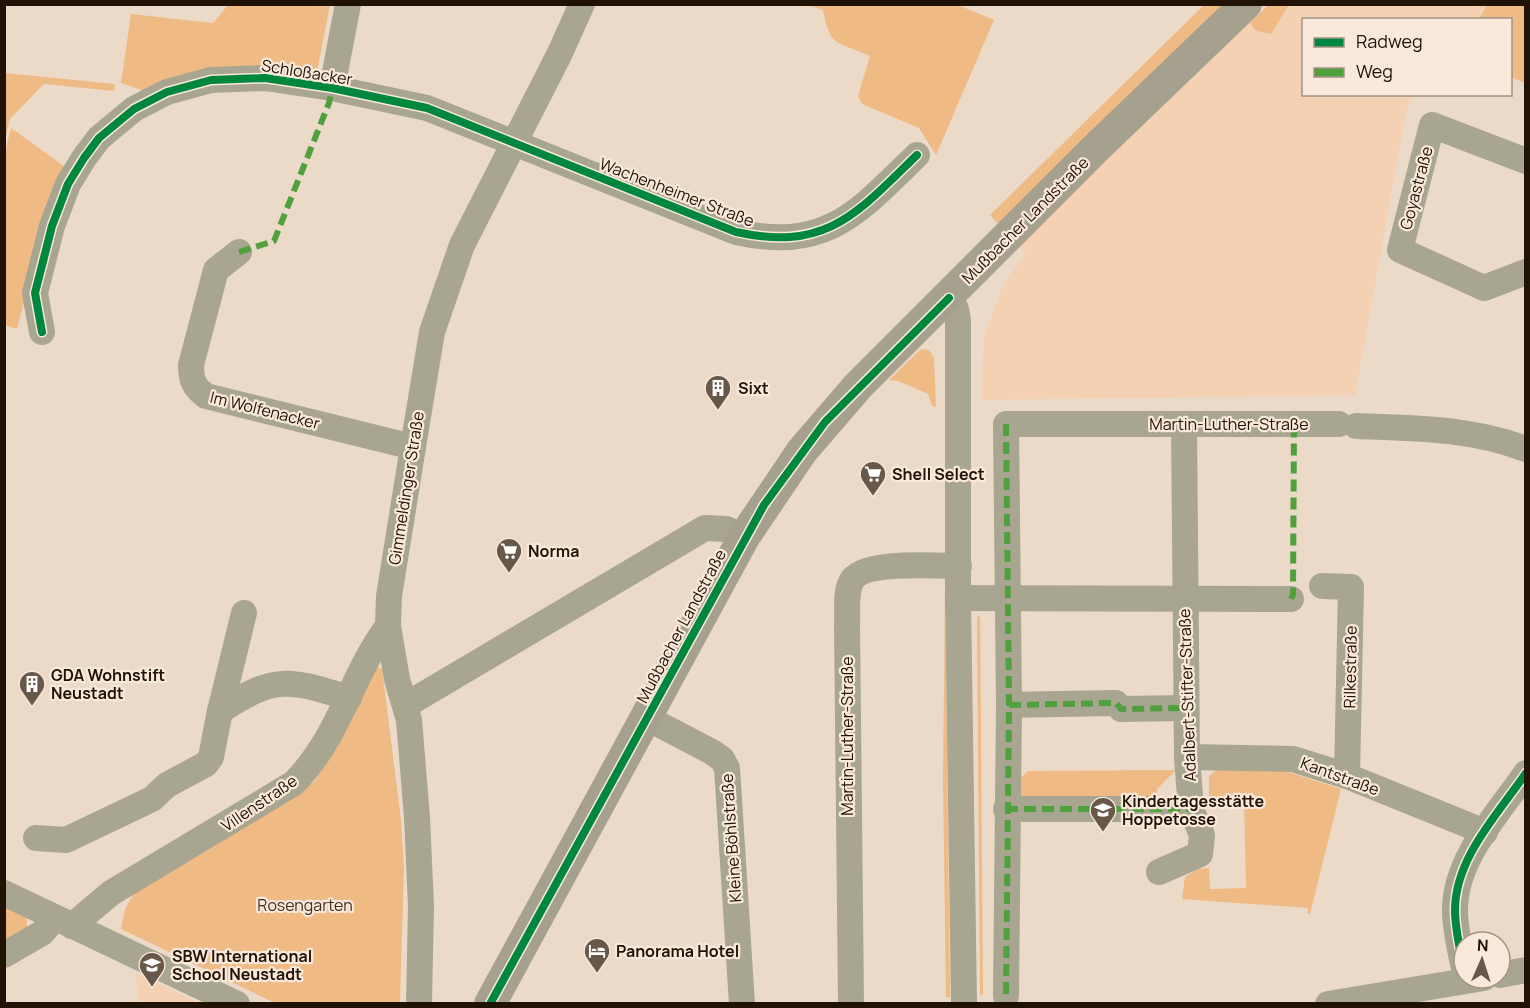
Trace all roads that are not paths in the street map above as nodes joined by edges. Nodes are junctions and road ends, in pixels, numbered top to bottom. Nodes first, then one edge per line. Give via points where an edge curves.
1 (348, 4) edge
2 (582, 4) edge
3 (1246, 4) edge
4 (332, 88) junction
5 (513, 142) junction
6 (917, 155) dead end
7 (1526, 161) edge
8 (238, 252) dead end
9 (1526, 272) edge
10 (949, 298) junction
11 (42, 332) dead end
12 (1184, 424) junction
13 (413, 447) junction
14 (1526, 449) edge
15 (744, 537) junction
16 (959, 566) junction
17 (1322, 586) dead end
18 (1184, 597) junction
19 (958, 598) junction
20 (1005, 599) junction
21 (1291, 599) dead end
22 (244, 613) dead end
23 (388, 626) junction
24 (349, 698) junction
25 (406, 705) junction
26 (1009, 705) junction
27 (1186, 708) junction
28 (219, 711) junction
29 (647, 718) junction
30 (1187, 757) junction
31 (1526, 773) edge
32 (1347, 776) junction
33 (1006, 809) junction
34 (1191, 809) junction
35 (1485, 832) junction
36 (36, 838) dead end
37 (1159, 872) dead end
38 (4, 893) edge
39 (64, 922) junction
40 (1456, 930) edge
41 (4, 955) edge
42 (1452, 980) edge
43 (1006, 996) dead end
44 (237, 1004) edge
45 (419, 1004) edge
46 (490, 1004) edge
47 (742, 1004) edge
48 (850, 1004) edge
49 (964, 1004) edge
50 (1328, 1004) edge

1 - 4 street
2 - 5 street, Gimmeldinger Straße
3 - 10 main road, Mußbacher Landstraße via 1095,149
4 - 5 street, Schloßacker via 427,108
4 - 11 street, Schloßacker via 265,78 211,80 168,92 142,104 118,122 84,158 68,184 52,226 35,293
5 - 6 street, Wachenheimer Straße via 736,232 764,238 810,234 843,222
5 - 13 street, Gimmeldinger Straße via 446,286 432,332
7 - 9 street, Goyastraße via 1432,125 1400,250 1485,288
8 - 13 street, Im Wolfenacker via 216,270 191,365 191,380 196,389 206,396
10 - 15 main road, Mußbacher Landstraße via 825,422
10 - 16 street via 958,321
12 - 14 street, Martin-Luther-Straße via 1442,429 1483,435
12 - 18 street, Adalbert-Stifter-Straße
12 - 20 street, Martin-Luther-Straße via 1006,424
13 - 23 street, Gimmeldinger Straße via 389,596
15 - 25 street via 726,529 705,528
15 - 29 main road, Mußbacher Landstraße
16 - 19 street
16 - 48 street, Martin-Luther-Straße via 871,567 851,582 847,624
17 - 32 street, Rilkestraße via 1351,587
18 - 20 street
18 - 21 street, Adalbert-Stifter-Straße
18 - 27 street, Adalbert-Stifter-Straße
19 - 20 street
19 - 49 street
20 - 26 street, Martin-Luther-Straße
22 - 28 street
23 - 24 street, Villenstraße via 370,650
23 - 25 street, Gimmeldinger Straße
24 - 28 street via 304,685 272,684 253,690
24 - 39 street, Villenstraße via 314,762 294,783
25 - 45 street, Gimmeldinger Straße via 421,906
26 - 27 street via 1116,703 1121,709
26 - 33 street, Martin-Luther-Straße
27 - 30 street, Adalbert-Stifter-Straße
28 - 36 street via 211,757 206,764 167,784 152,799 66,840
29 - 46 main road, Mußbacher Landstraße
29 - 47 street, Kleine Böhlstraße via 712,752 727,768
30 - 32 street, Kantstraße via 1293,759
30 - 34 street, Adalbert-Stifter-Straße
31 - 35 street
32 - 35 street, Kantstraße
33 - 34 street
33 - 43 street, Martin-Luther-Straße
34 - 37 street, Adalbert-Stifter-Straße via 1202,835 1200,854
35 - 40 street via 1470,853 1456,890
38 - 39 street
39 - 41 street, Villenstraße
39 - 44 street
42 - 50 street

